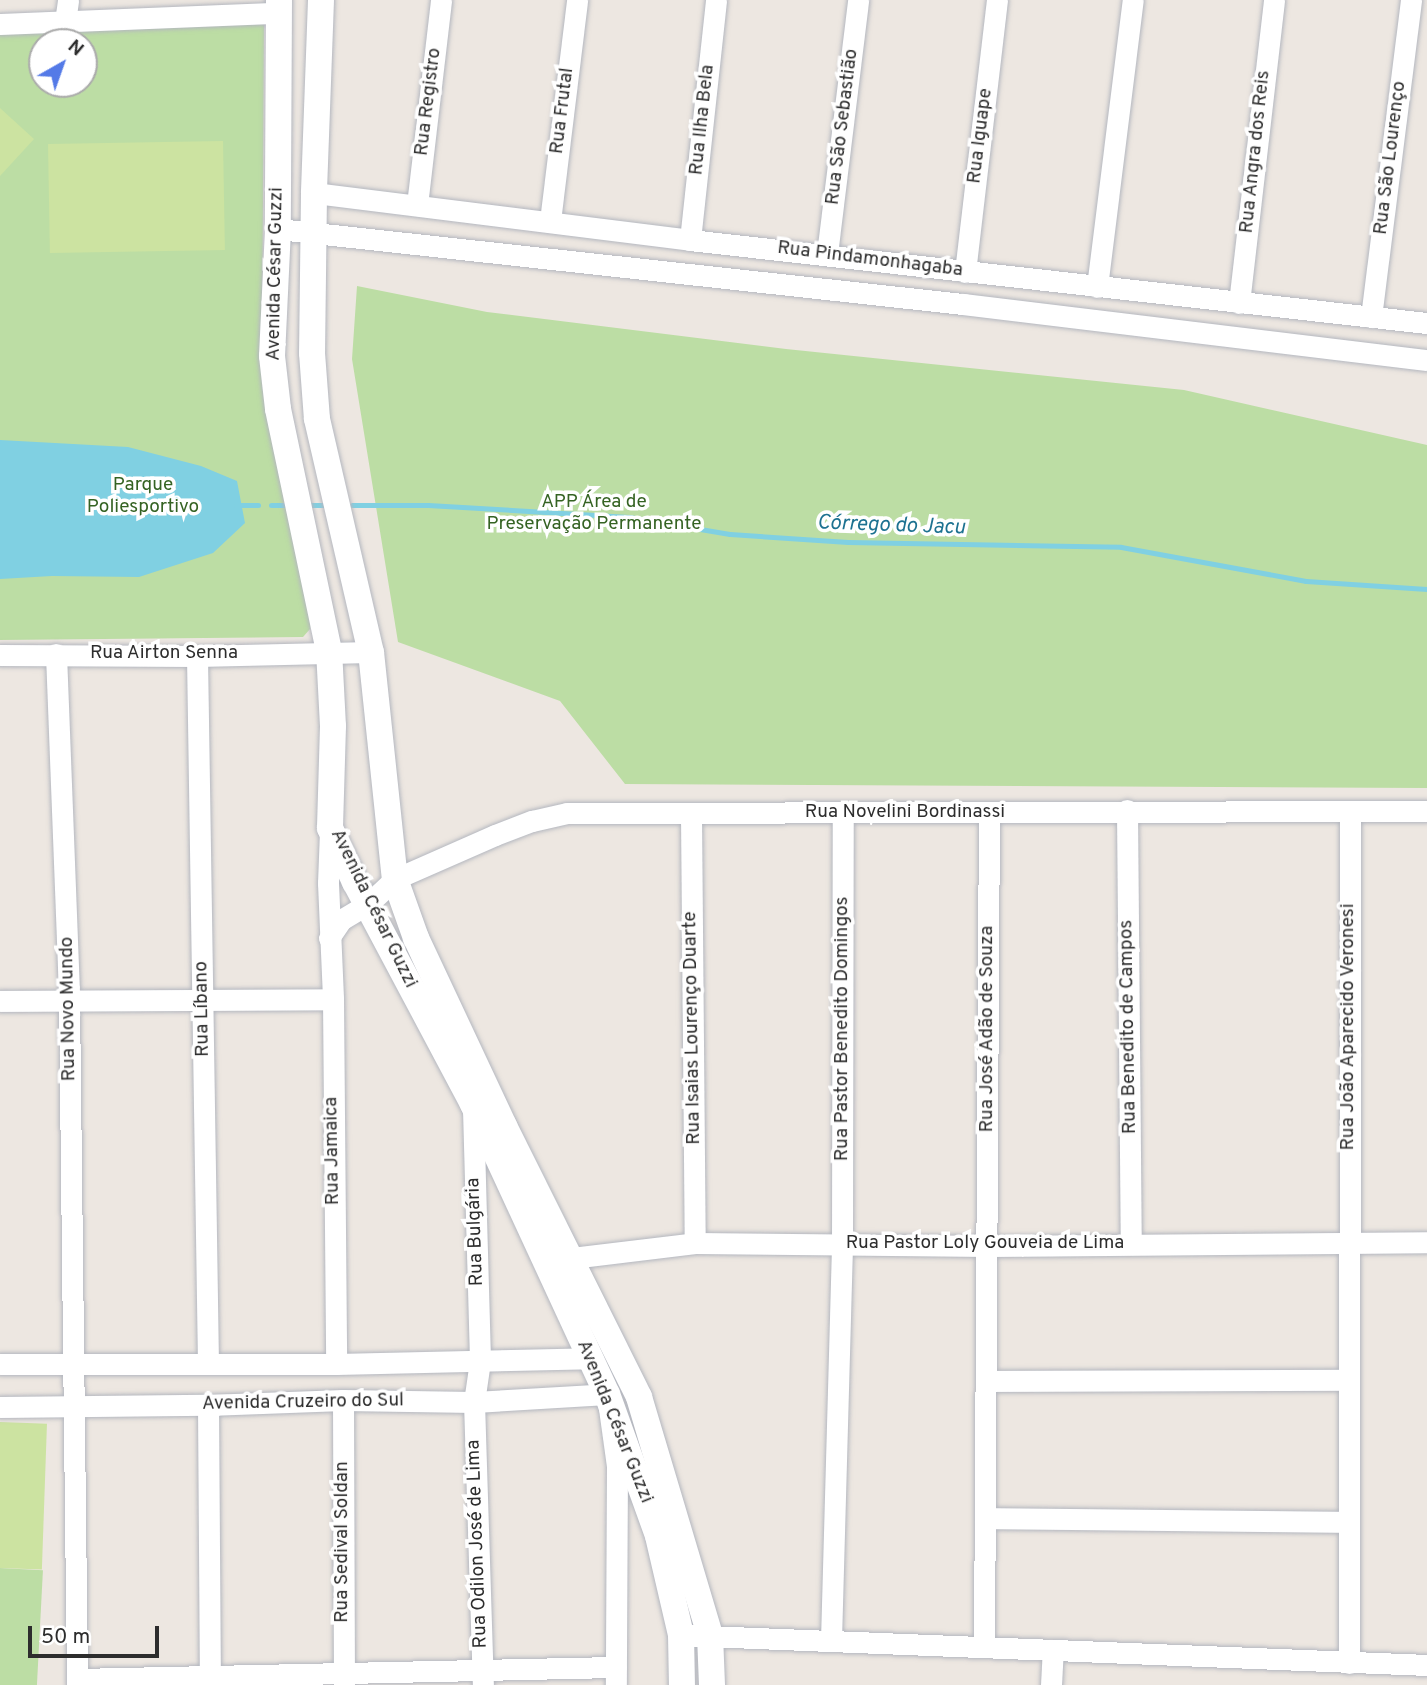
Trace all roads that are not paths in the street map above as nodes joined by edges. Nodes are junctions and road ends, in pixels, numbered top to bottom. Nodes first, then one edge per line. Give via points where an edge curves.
1 (68, 0) edge
2 (321, 0) edge
3 (441, 0) edge
4 (577, 0) edge
5 (716, 0) edge
6 (858, 0) edge
7 (997, 0) edge
8 (1133, 0) edge
9 (1274, 0) edge
10 (1411, 0) edge
11 (279, 6) edge
12 (65, 22) junction
13 (0, 24) edge
14 (314, 193) junction
15 (417, 205) junction
16 (550, 221) junction
17 (278, 229) junction
18 (314, 232) junction
19 (690, 240) junction
20 (827, 254) junction
21 (965, 272) junction
22 (1097, 286) junction
23 (1239, 303) junction
24 (1371, 317) junction
25 (1427, 323) edge
26 (1427, 360) edge
27 (329, 650) junction
28 (371, 652) junction
29 (56, 654) junction
30 (0, 655) edge
31 (197, 656) junction
32 (1127, 810) junction
33 (1350, 811) junction
34 (1427, 811) edge
35 (989, 813) junction
36 (691, 814) junction
37 (843, 814) junction
38 (330, 828) junction
39 (390, 850) junction
40 (347, 863) junction
41 (395, 879) junction
42 (368, 904) junction
43 (329, 938) junction
44 (202, 998) junction
45 (333, 999) junction
46 (69, 1000) junction
47 (0, 1001) edge
48 (473, 1104) junction
49 (1347, 1242) junction
50 (1427, 1242) edge
51 (695, 1243) junction
52 (842, 1244) junction
53 (1130, 1244) junction
54 (988, 1246) junction
55 (556, 1259) junction
56 (590, 1358) junction
57 (480, 1361) junction
58 (208, 1363) junction
59 (0, 1364) edge
60 (74, 1364) junction
61 (336, 1364) junction
62 (1348, 1380) junction
63 (986, 1381) junction
64 (607, 1394) junction
65 (343, 1400) junction
66 (474, 1402) junction
67 (208, 1405) junction
68 (0, 1406) edge
69 (75, 1407) junction
70 (985, 1518) junction
71 (1348, 1522) junction
72 (681, 1634) junction
73 (710, 1635) junction
74 (831, 1640) junction
75 (984, 1646) junction
76 (1053, 1650) junction
77 (1349, 1663) junction
78 (1427, 1665) edge
79 (616, 1676) edge
80 (483, 1679) edge
81 (344, 1680) edge
82 (210, 1681) edge
83 (77, 1682) edge
84 (682, 1685) edge
85 (712, 1685) edge
86 (1051, 1685) edge

1 - 12 street
2 - 14 street, Avenida César Guzzi
3 - 15 street, Rua Registro
4 - 16 street, Rua Frutal
5 - 19 street, Rua Ilha Bela
6 - 20 street, Rua São Sebastião
7 - 21 street, Rua Iguape
8 - 22 street
9 - 23 street, Rua Angra dos Reis
10 - 24 street, Rua São Lourenço
11 - 12 street
11 - 17 street, Avenida César Guzzi
12 - 13 street
14 - 15 street, Rua Pindamonhagaba
14 - 18 street, Avenida César Guzzi
15 - 16 street, Rua Pindamonhagaba
16 - 19 street, Rua Pindamonhagaba
17 - 18 street
17 - 27 street, Avenida César Guzzi via 272,356 278,409
18 - 26 street via 936,300
18 - 28 street, Avenida César Guzzi via 312,352 317,419
19 - 20 street, Rua Pindamonhagaba
20 - 21 street, Rua Pindamonhagaba
21 - 22 street, Rua Pindamonhagaba
22 - 23 street, Rua Pindamonhagaba
23 - 24 street, Rua Pindamonhagaba
24 - 25 street, Rua Pindamonhagaba
27 - 28 street, Rua Airton Senna
27 - 31 street, Rua Airton Senna
27 - 38 street, Avenida César Guzzi via 333,726
28 - 39 street, Avenida César Guzzi
29 - 30 street, Rua Airton Senna
29 - 31 street, Rua Airton Senna
29 - 46 street, Rua Novo Mundo
31 - 44 street, Rua Líbano
32 - 33 street, Rua Novelini Bordinassi
32 - 35 street, Rua Novelini Bordinassi
32 - 53 street, Rua Benedito de Campos
33 - 34 street, Rua Novelini Bordinassi
33 - 49 street, Rua João Aparecido Veronesi
35 - 37 street, Rua Novelini Bordinassi
35 - 54 street, Rua José Adão de Souza
36 - 37 street, Rua Novelini Bordinassi
36 - 41 street, Rua Novelini Bordinassi via 567,813 508,831
36 - 51 street, Rua Isaias Lourenço Duarte
37 - 52 street, Rua Pastor Benedito Domingos
38 - 40 street, Avenida César Guzzi
38 - 43 street, Rua Jamaica
39 - 40 street via 381,865 368,874 357,874
39 - 41 street, Avenida César Guzzi
40 - 42 street, Avenida César Guzzi
41 - 42 street, Rua Novelini Bordinassi
41 - 55 street, Avenida César Guzzi via 416,938
42 - 43 street via 348,914
42 - 48 street, Avenida César Guzzi
43 - 45 street, Rua Jamaica
44 - 45 street
44 - 46 street
44 - 58 street, Rua Líbano
45 - 61 street, Rua Jamaica
46 - 47 street
46 - 60 street, Rua Novo Mundo
48 - 55 street, Avenida César Guzzi
48 - 57 street, Rua Bulgária
49 - 50 street, Rua Pastor Loly Gouveia de Lima
49 - 53 street, Rua Pastor Loly Gouveia de Lima
49 - 62 street, Rua João Aparecido Veronesi
51 - 52 street, Rua Pastor Loly Gouveia de Lima
51 - 55 street, Rua Pastor Loly Gouveia de Lima
52 - 54 street, Rua Pastor Loly Gouveia de Lima
52 - 74 street, Rua Pastor Benedito Domingos
53 - 54 street, Rua Pastor Loly Gouveia de Lima
54 - 63 street, Rua José Adão de Souza
55 - 56 street, Avenida César Guzzi
55 - 73 street via 639,1397
56 - 57 street, Avenida Cruzeiro do Sul
56 - 64 street, Avenida César Guzzi
57 - 61 street, Avenida Cruzeiro do Sul
57 - 66 street, Rua Bulgária
58 - 60 street, Avenida Cruzeiro do Sul
58 - 61 street, Avenida Cruzeiro do Sul
59 - 60 street, Avenida Cruzeiro do Sul
60 - 69 street, Rua Novo Mundo
62 - 63 street
62 - 71 street, Rua João Aparecido Veronesi
63 - 70 street, Rua José Adão de Souza
64 - 66 street, Avenida Cruzeiro do Sul
64 - 72 street, Avenida César Guzzi via 659,1536
64 - 79 street via 617,1466
65 - 66 street, Avenida Cruzeiro do Sul
65 - 67 street, Avenida Cruzeiro do Sul
65 - 81 street, Rua Sedival Soldan
66 - 80 street, Rua Odilon José de Lima
67 - 69 street, Avenida Cruzeiro do Sul
67 - 82 street
68 - 69 street, Avenida Cruzeiro do Sul
69 - 83 street, Rua Novo Mundo
70 - 71 street
70 - 75 street, Rua José Adão de Souza
71 - 77 street, Rua João Aparecido Veronesi
72 - 73 street
72 - 84 street, Avenida César Guzzi
73 - 74 street
73 - 85 street
74 - 75 street
75 - 76 street
76 - 77 street
76 - 86 street
77 - 78 street
79 - 80 street
80 - 81 street
81 - 82 street
82 - 83 street

